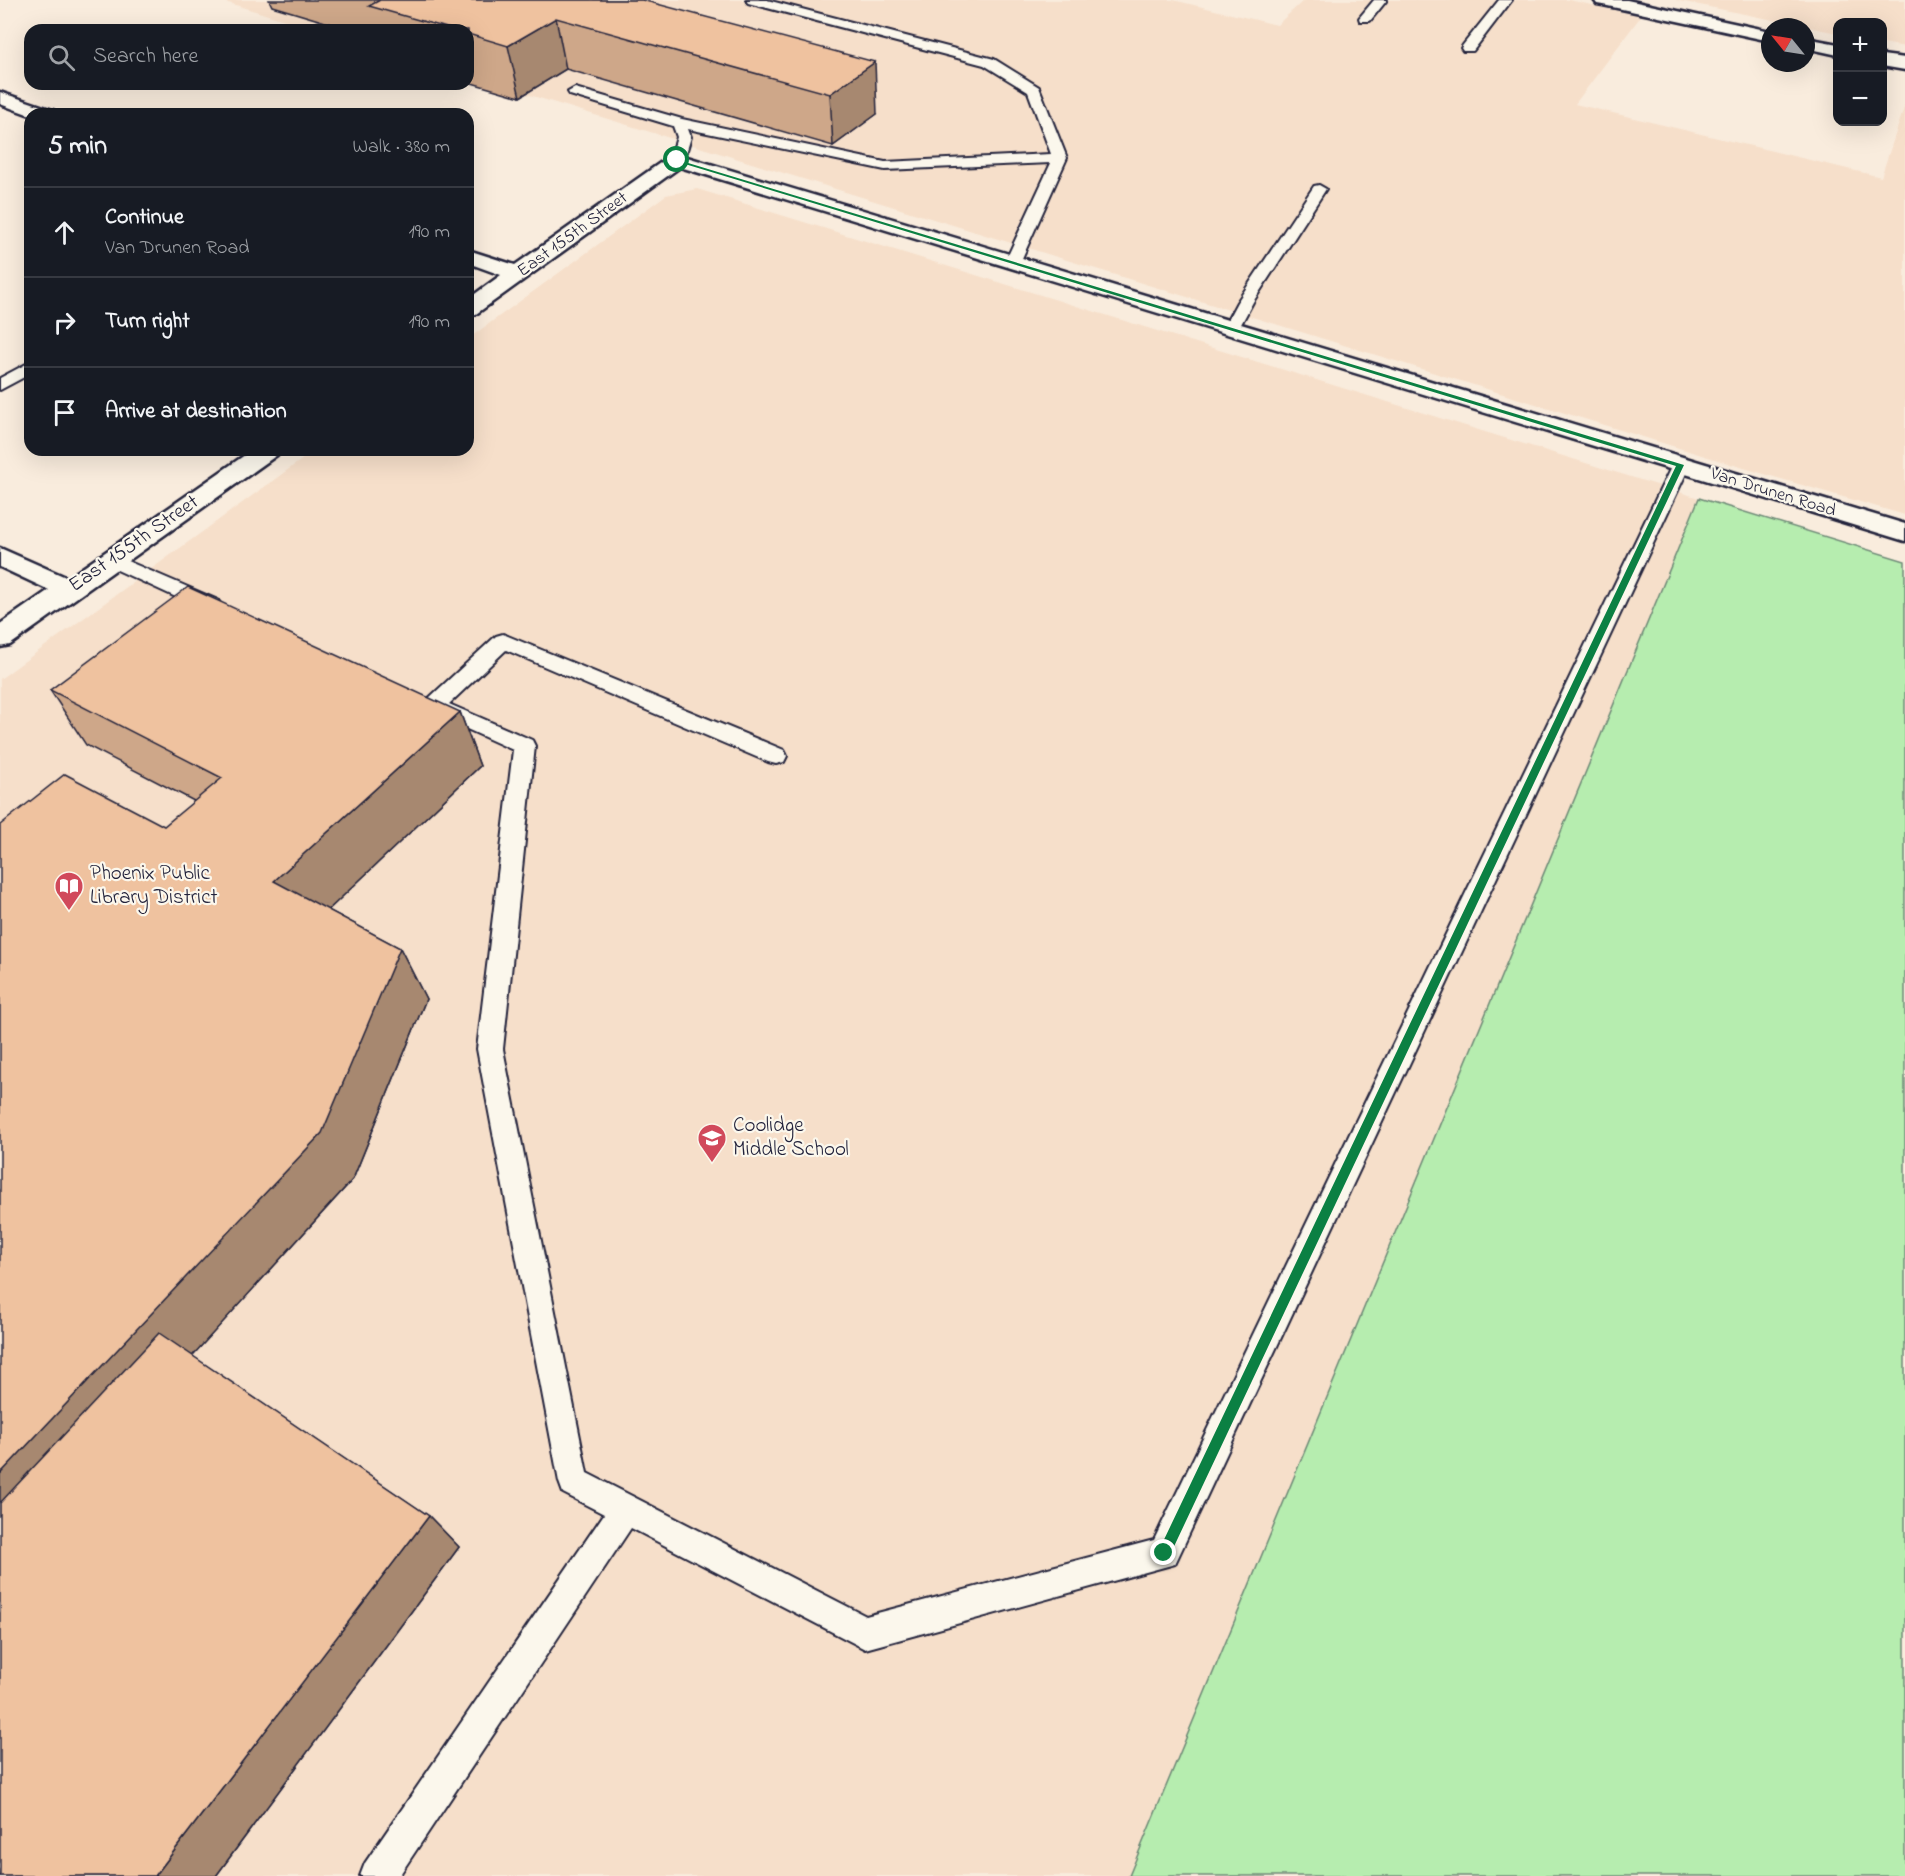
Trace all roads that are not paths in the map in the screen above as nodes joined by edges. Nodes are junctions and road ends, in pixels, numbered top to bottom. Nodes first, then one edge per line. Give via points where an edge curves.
1 (752, 0) edge
2 (1381, 0) edge
3 (1506, 0) edge
4 (1603, 0) edge
5 (1365, 18) dead end
6 (1761, 34) edge
7 (1815, 45) edge
8 (1468, 48) dead end
9 (1833, 49) edge
10 (1887, 61) edge
11 (1905, 64) edge
12 (575, 92) dead end
13 (0, 98) edge
14 (29, 108) edge
15 (679, 123) junction
16 (1060, 158) junction
17 (677, 160) junction
18 (1319, 189) dead end
19 (474, 258) edge
20 (1013, 262) junction
21 (519, 274) junction
22 (474, 305) edge
23 (1231, 328) junction
24 (24, 371) edge
25 (0, 385) edge
26 (259, 456) edge
27 (1681, 465) junction
28 (1905, 533) edge
29 (0, 557) edge
30 (111, 560) junction
31 (69, 589) junction
32 (229, 614) edge
33 (0, 638) edge
34 (776, 756) dead end
35 (626, 1509) junction
36 (378, 1876) edge

1 - 16 lane via 989,62 1034,90
2 - 5 lane
3 - 8 lane
4 - 6 street
7 - 9 street
10 - 11 street
12 - 15 lane
13 - 14 street
15 - 16 lane via 885,166
15 - 17 lane via 684,137
16 - 20 lane
17 - 20 street, Van Drunen Road
17 - 21 street, East 155th Street
18 - 23 lane
19 - 21 street
20 - 23 street, Van Drunen Road
21 - 22 street, East 155th Street
23 - 27 street, Van Drunen Road
24 - 25 lane
26 - 30 street, East 155th Street
27 - 28 street, Van Drunen Road
27 - 35 lane via 1164,1553 865,1633
29 - 31 street
30 - 31 street, East 155th Street
30 - 32 lane
31 - 33 street, East 155th Street
34 - 35 lane via 503,641 423,701 525,746 490,1049 574,1482
35 - 36 lane

